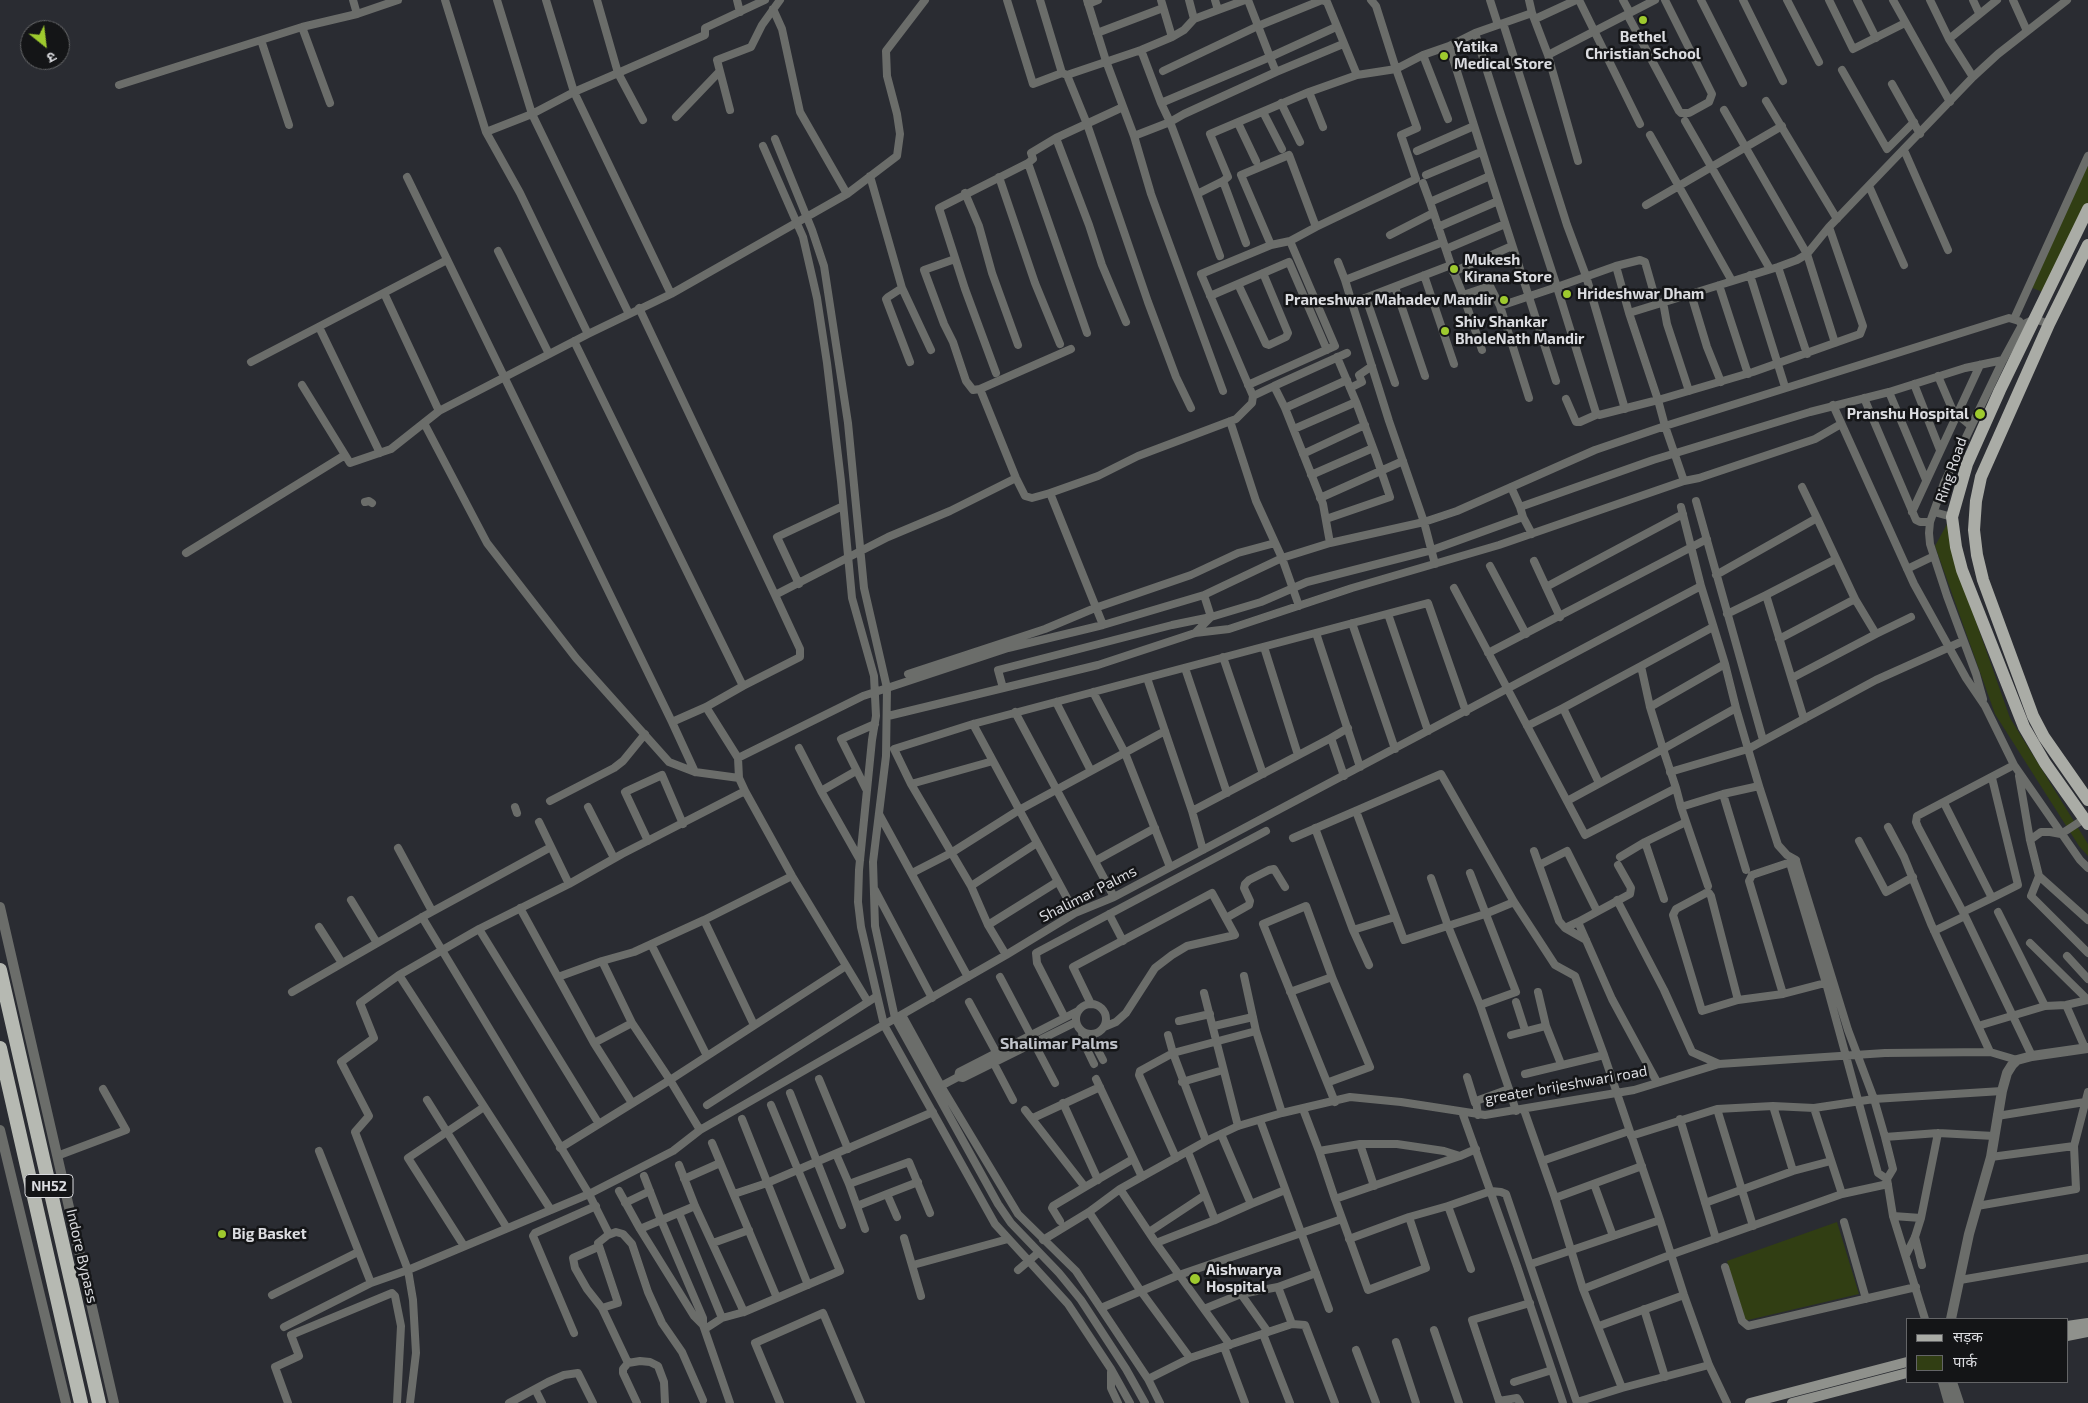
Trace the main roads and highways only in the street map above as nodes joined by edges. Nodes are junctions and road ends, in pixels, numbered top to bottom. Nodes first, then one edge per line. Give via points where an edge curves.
1 (2088, 209) edge
2 (2088, 245) edge
3 (2088, 800) edge
4 (2086, 822) edge
5 (0, 970) edge
6 (0, 1048) edge
7 (2088, 1323) edge
8 (2068, 1326) edge
9 (2088, 1332) edge
10 (2068, 1336) edge
11 (1906, 1362) edge
12 (1906, 1373) edge
13 (81, 1403) edge
14 (98, 1403) edge
15 (1750, 1403) edge
16 (1792, 1403) edge

1 - 4 main road, Ring Road via 1967,464 1952,517 1962,570 2024,727 2045,764
2 - 3 main road, Ring Road via 1981,477 1974,530 1983,580 2033,716
5 - 14 highway, Indore Bypass / NH52
6 - 13 highway, NH52
7 - 8 main road
9 - 10 main road
11 - 15 main road
12 - 16 main road

